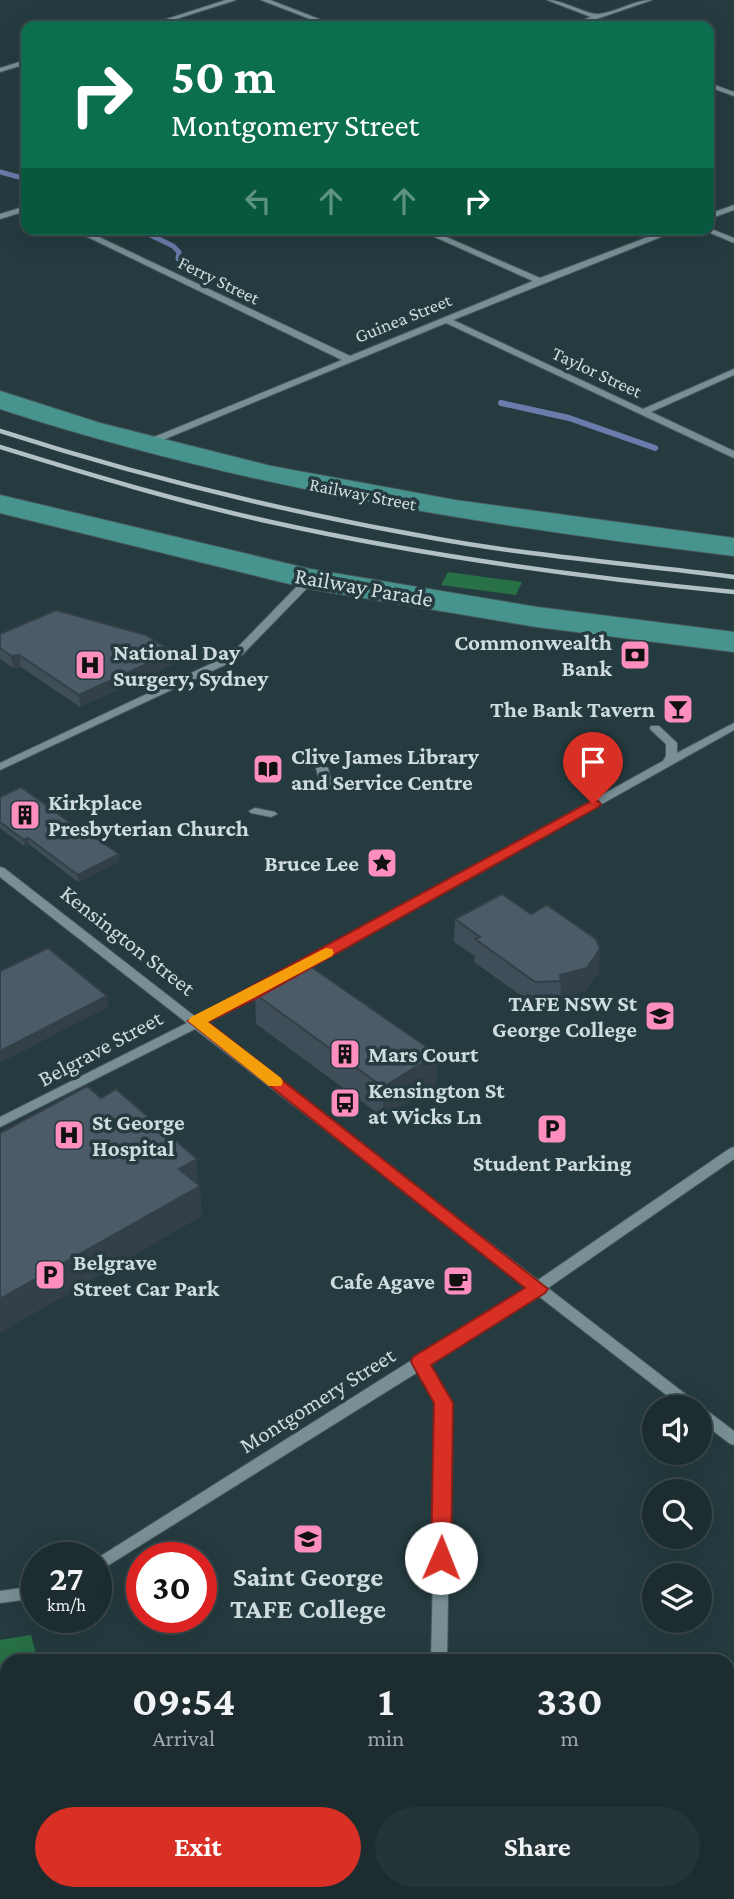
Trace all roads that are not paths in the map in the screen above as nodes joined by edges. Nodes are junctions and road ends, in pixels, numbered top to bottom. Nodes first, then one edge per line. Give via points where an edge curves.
1 (233, 0) edge
2 (264, 0) edge
3 (550, 0) edge
4 (649, 0) edge
5 (598, 17) junction
6 (164, 21) edge
7 (321, 21) edge
8 (586, 21) edge
9 (21, 64) edge
10 (0, 70) edge
11 (714, 87) edge
12 (734, 94) edge
13 (714, 207) edge
14 (734, 207) edge
15 (21, 210) edge
16 (723, 211) junction
17 (714, 215) edge
18 (0, 217) edge
19 (714, 233) edge
20 (88, 235) edge
21 (435, 235) edge
22 (661, 235) edge
23 (734, 241) edge
24 (540, 281) junction
25 (446, 320) junction
26 (348, 359) junction
27 (734, 372) edge
28 (0, 400) edge
29 (644, 412) junction
30 (144, 444) junction
31 (734, 454) edge
32 (0, 504) edge
33 (734, 547) edge
34 (310, 579) junction
35 (734, 642) edge
36 (734, 726) edge
37 (655, 729) dead end
38 (667, 764) junction
39 (0, 767) edge
40 (322, 768) dead end
41 (327, 787) dead end
42 (255, 811) dead end
43 (271, 814) dead end
44 (0, 871) edge
45 (197, 1021) junction
46 (0, 1124) edge
47 (734, 1152) edge
48 (538, 1289) junction
49 (420, 1362) junction
50 (676, 1395) edge
51 (712, 1423) edge
52 (734, 1440) edge
53 (112, 1557) edge
54 (21, 1594) edge
55 (0, 1597) edge
56 (439, 1654) edge

1 - 6 street
2 - 7 street
3 - 5 street
4 - 5 street
5 - 8 street
9 - 10 street
11 - 12 street
13 - 16 street
14 - 16 street
15 - 18 street
16 - 17 street
19 - 23 street
20 - 26 street, Ferry Street
21 - 24 street
22 - 24 street, Guinea Street
24 - 25 street, Guinea Street
25 - 26 street, Guinea Street
25 - 29 street, Taylor Street
26 - 30 street, Guinea Street
27 - 29 street
28 - 30 main road, Railway Street
29 - 31 street, Taylor Street
30 - 33 main road, Railway Street via 397,502
32 - 34 main road, Railway Parade
34 - 35 main road, Railway Parade via 537,617
34 - 39 street via 225,661
36 - 38 street, Belgrave Street
37 - 38 street via 671,743
38 - 45 street, Belgrave Street
40 - 41 street
42 - 43 street
44 - 45 street, Kensington Street
45 - 46 street, Belgrave Street
45 - 48 street, Kensington Street
47 - 48 street, Montgomery Street
48 - 49 street, Montgomery Street
48 - 50 street, Kensington Street
49 - 53 street, Montgomery Street
49 - 56 street via 444,1403
51 - 52 street
54 - 55 street

